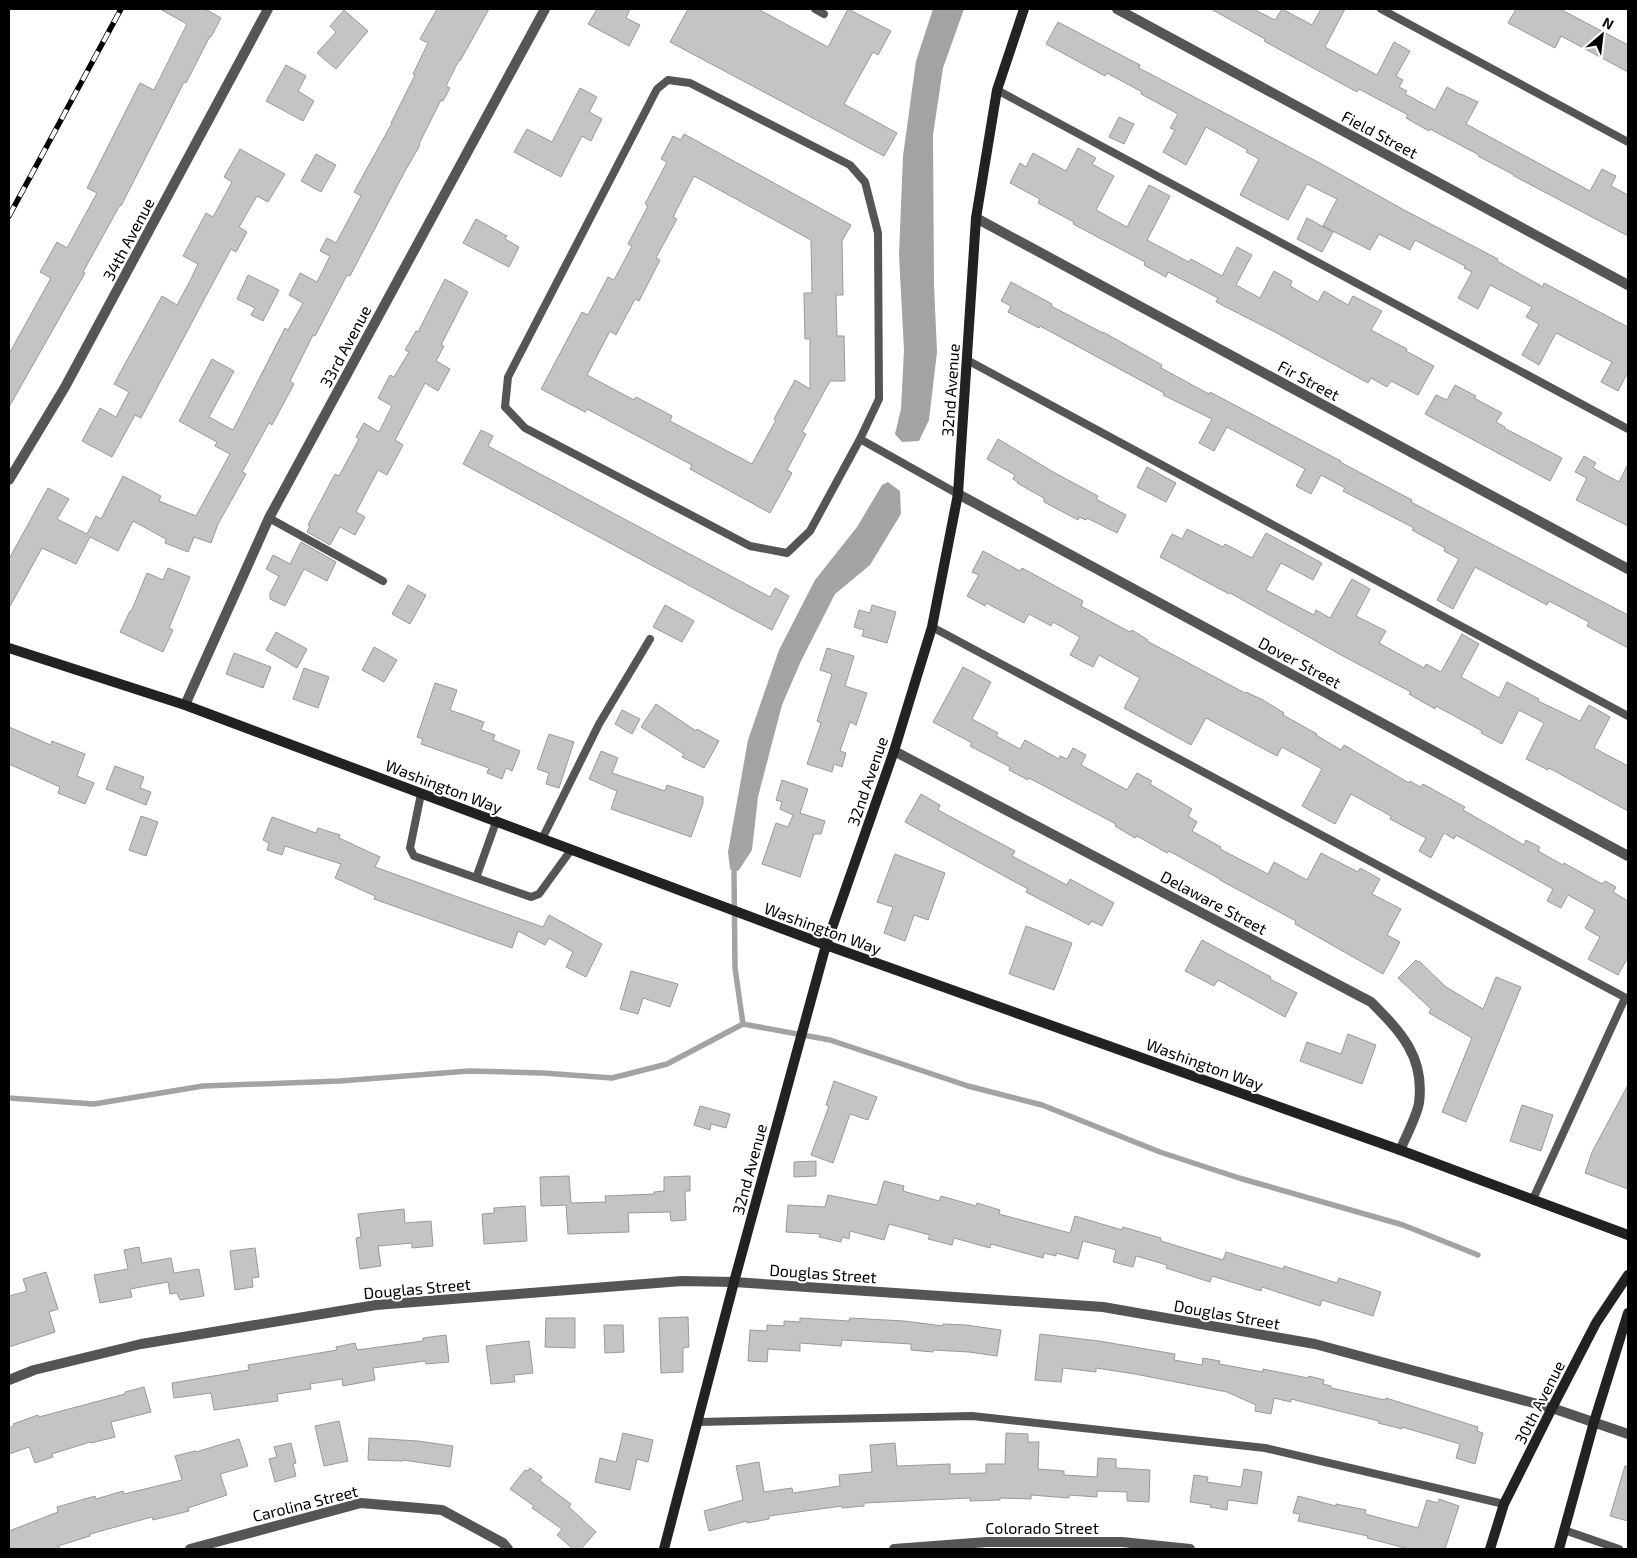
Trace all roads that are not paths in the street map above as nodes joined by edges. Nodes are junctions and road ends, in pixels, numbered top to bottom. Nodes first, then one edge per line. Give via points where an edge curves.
1 (268, 9) edge
2 (545, 9) edge
3 (815, 9) edge
4 (1024, 9) edge
5 (1117, 9) edge
6 (1381, 9) edge
7 (824, 14) dead end
8 (998, 90) junction
9 (1628, 142) edge
10 (976, 218) junction
11 (1628, 285) edge
12 (967, 360) junction
13 (1628, 429) edge
14 (860, 439) junction
15 (9, 480) edge
16 (958, 494) junction
17 (269, 518) junction
18 (1628, 569) edge
19 (383, 581) dead end
20 (932, 627) junction
21 (650, 639) dead end
22 (9, 648) edge
23 (185, 705) junction
24 (1628, 716) edge
25 (894, 751) junction
26 (421, 794) junction
27 (496, 822) junction
28 (542, 839) junction
29 (571, 850) junction
30 (1628, 856) edge
31 (476, 878) junction
32 (826, 945) junction
33 (1627, 998) edge
34 (1400, 1150) junction
35 (1533, 1200) junction
36 (1628, 1235) edge
37 (1628, 1275) edge
38 (734, 1282) junction
39 (1628, 1313) edge
40 (9, 1380) edge
41 (1552, 1408) junction
42 (698, 1422) junction
43 (1594, 1422) junction
44 (1628, 1434) edge
45 (1504, 1504) junction
46 (1564, 1530) junction
47 (190, 1549) edge
48 (508, 1549) edge
49 (664, 1549) edge
50 (894, 1549) edge
51 (1190, 1549) edge
52 (1490, 1549) edge
53 (1559, 1549) edge
54 (1619, 1549) edge

1 - 15 street, 34th Avenue via 65,388
2 - 17 street, 33rd Avenue
3 - 7 lane
4 - 8 street, 32nd Avenue
5 - 11 street, Field Street
6 - 9 lane
8 - 10 street, 32nd Avenue
8 - 13 lane
10 - 12 street, 32nd Avenue
10 - 18 street, Fir Street
12 - 16 street, 32nd Avenue
12 - 24 lane
14 - 14 lane via 810,531 787,552 750,546 525,428 505,407 508,377 657,89 668,80 690,83 842,161 865,182 878,233 879,399
14 - 16 lane
16 - 20 street, 32nd Avenue
16 - 30 street, Dover Street
17 - 19 lane
17 - 23 street, 33rd Avenue
20 - 25 street, 32nd Avenue
20 - 33 lane
21 - 28 lane via 599,724
22 - 23 street, Washington Way
23 - 26 street, Washington Way
25 - 32 street, 32nd Avenue
25 - 34 street, Delaware Street via 1371,1002 1409,1045 1419,1071 1419,1104
26 - 27 street, Washington Way
26 - 31 lane via 410,848 414,856
27 - 28 street, Washington Way
27 - 31 lane
28 - 29 street, Washington Way
29 - 31 lane via 539,894 531,897
29 - 32 street, Washington Way
32 - 34 street, Washington Way
32 - 38 street, 32nd Avenue
33 - 35 lane
34 - 35 street, Washington Way
35 - 36 street, Washington Way
37 - 41 street, 30th Avenue via 1596,1322
38 - 40 street, Douglas Street via 682,1281 376,1305 140,1344 34,1370
38 - 41 street, Douglas Street via 1103,1307 1315,1344
38 - 42 street, 32nd Avenue
39 - 43 street
41 - 43 street, Douglas Street
41 - 45 street, 30th Avenue
42 - 45 lane via 972,1416 1265,1448
42 - 49 street, 32nd Avenue
43 - 44 street, Douglas Street
43 - 46 street
45 - 52 street, 30th Avenue
46 - 53 street
46 - 54 lane
47 - 48 street, Carolina Street via 361,1503 442,1510 503,1543
50 - 51 street, Colorado Street via 987,1542 1122,1542

